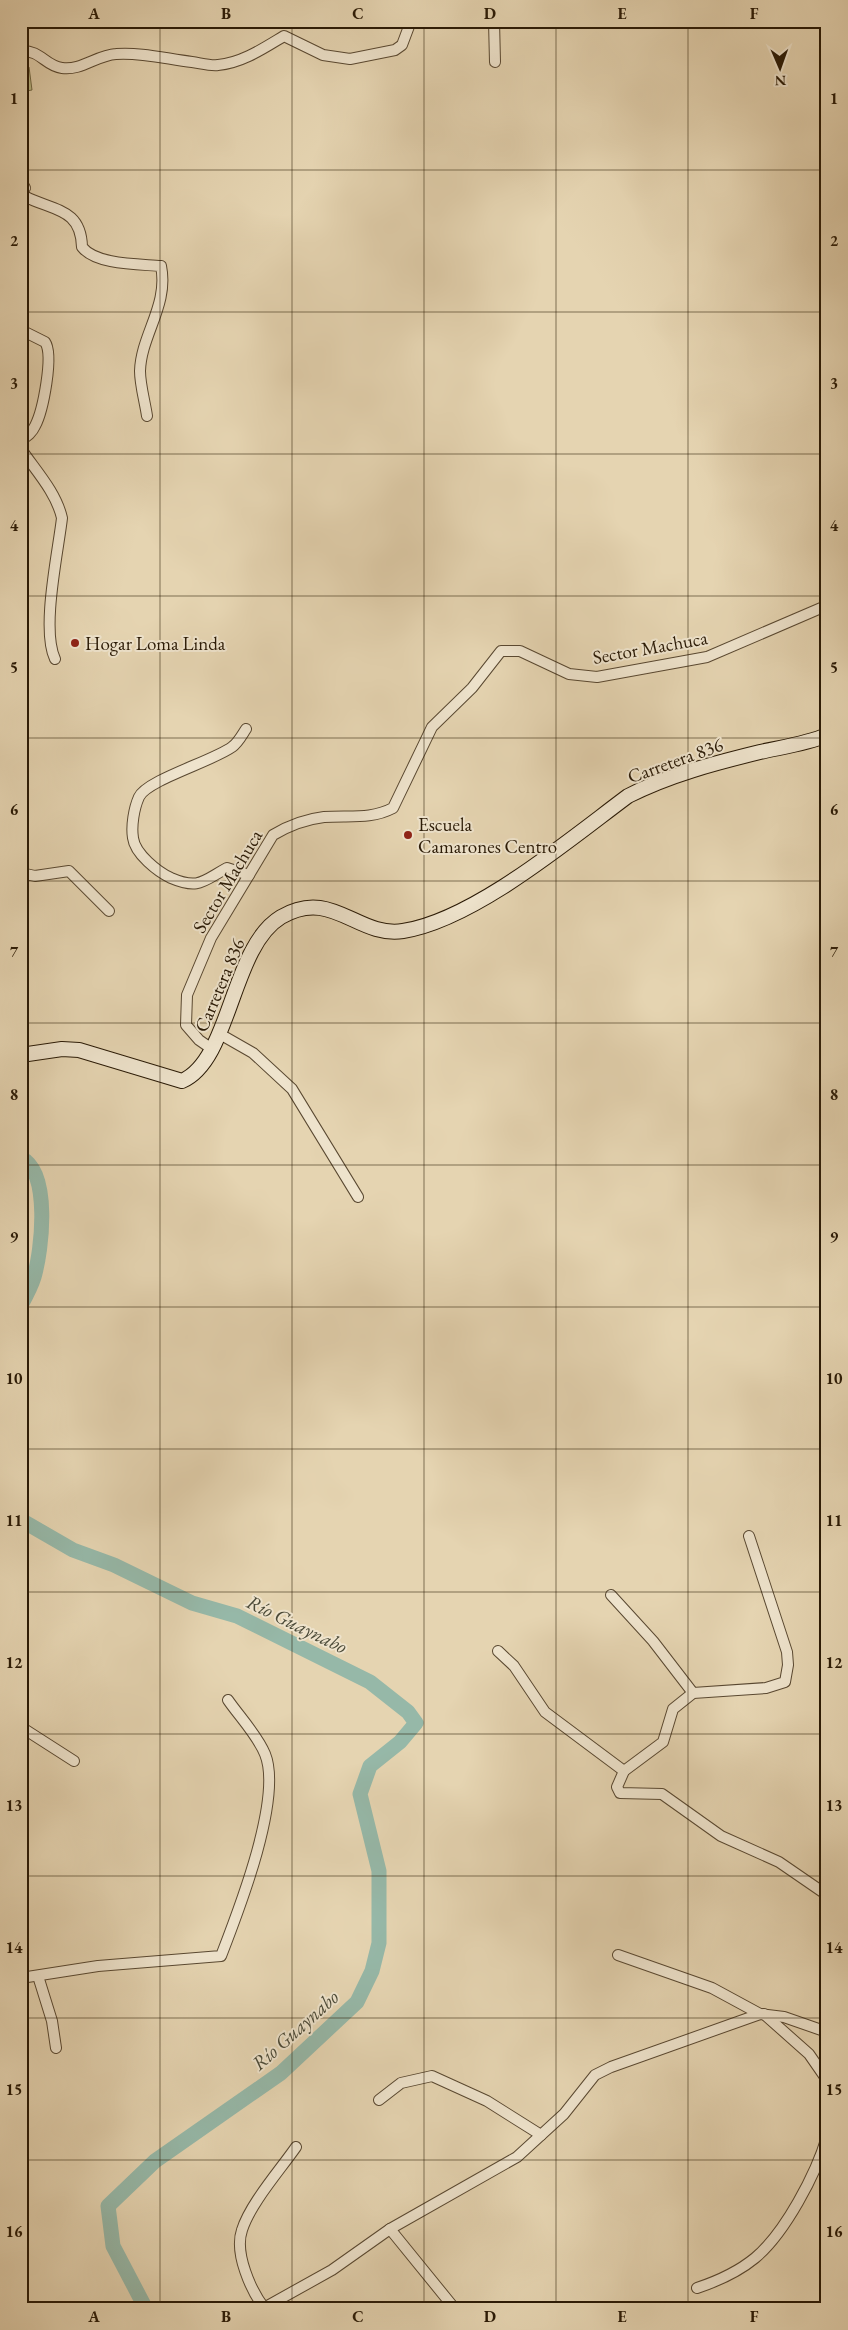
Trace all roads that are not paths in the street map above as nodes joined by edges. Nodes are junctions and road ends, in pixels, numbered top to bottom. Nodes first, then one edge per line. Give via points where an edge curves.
1 (411, 21) edge
2 (494, 21) edge
3 (21, 51) edge
4 (496, 62) dead end
5 (21, 181) edge
6 (21, 191) edge
7 (21, 197) edge
8 (21, 330) edge
9 (148, 416) dead end
10 (21, 440) edge
11 (21, 449) edge
12 (827, 609) edge
13 (55, 659) dead end
14 (246, 729) dead end
15 (827, 735) edge
16 (21, 873) edge
17 (249, 875) junction
18 (109, 911) dead end
19 (218, 1033) junction
20 (212, 1048) junction
21 (21, 1055) edge
22 (358, 1197) dead end
23 (749, 1536) dead end
24 (611, 1595) dead end
25 (498, 1651) dead end
26 (693, 1693) junction
27 (228, 1700) dead end
28 (21, 1727) edge
29 (74, 1761) dead end
30 (624, 1771) junction
31 (827, 1895) edge
32 (618, 1955) dead end
33 (38, 1976) junction
34 (21, 1978) edge
35 (762, 2014) junction
36 (827, 2032) edge
37 (56, 2048) dead end
38 (827, 2080) edge
39 (379, 2100) dead end
40 (541, 2135) junction
41 (827, 2137) edge
42 (296, 2147) dead end
43 (390, 2229) junction
44 (697, 2288) dead end
45 (263, 2308) edge
46 (455, 2309) edge

1 - 3 street via 402,45 396,50 350,59 323,56 284,36 236,62 217,66 115,54 79,67 61,68 36,53
2 - 4 street
5 - 6 street via 25,188
7 - 9 street via 73,217 82,234 82,247 92,255 161,266 162,293 140,371
8 - 10 street via 45,342 48,351 45,399 35,428
11 - 13 street via 53,493 62,518 50,619 51,651
12 - 17 street, Sector Machuca via 821,608 707,657 597,677 569,674 520,650 501,652 472,688 432,727 393,808 370,817 323,818 285,827 273,835
14 - 17 street via 234,746 153,785 139,796 132,829 134,842 143,855 161,873 184,884 202,884 227,868
15 - 19 street, Carretera 836 via 735,758 644,788 628,796 514,879 469,906 421,928 384,931 315,906 282,916 269,926 254,947
16 - 18 street via 35,876 70,871
17 - 20 street, Sector Machuca via 211,938 187,996 186,1025 199,1040
19 - 20 street, Carretera 836
19 - 22 street via 253,1052 292,1089
20 - 21 street, Carretera 836 via 198,1070 182,1081 79,1050
23 - 26 street via 787,1652 788,1676 785,1682 766,1688
24 - 26 street via 653,1641
25 - 30 street via 514,1666 545,1712
26 - 30 street via 673,1709 663,1742
27 - 33 street via 265,1753 270,1772 268,1798 250,1881 221,1956 98,1966
28 - 29 street
30 - 31 street via 617,1787 620,1793 662,1794 721,1836 779,1862
32 - 35 street via 712,1988
33 - 34 street
33 - 37 street via 52,2021
35 - 36 street via 784,2017
35 - 38 street via 808,2054
35 - 40 street via 595,2075 564,2114
39 - 40 street via 402,2083 432,2076 488,2101
40 - 43 street via 516,2157
41 - 44 street via 820,2159 796,2206 756,2258 716,2282
42 - 45 street via 241,2231 245,2274
43 - 45 street via 332,2270
43 - 46 street

